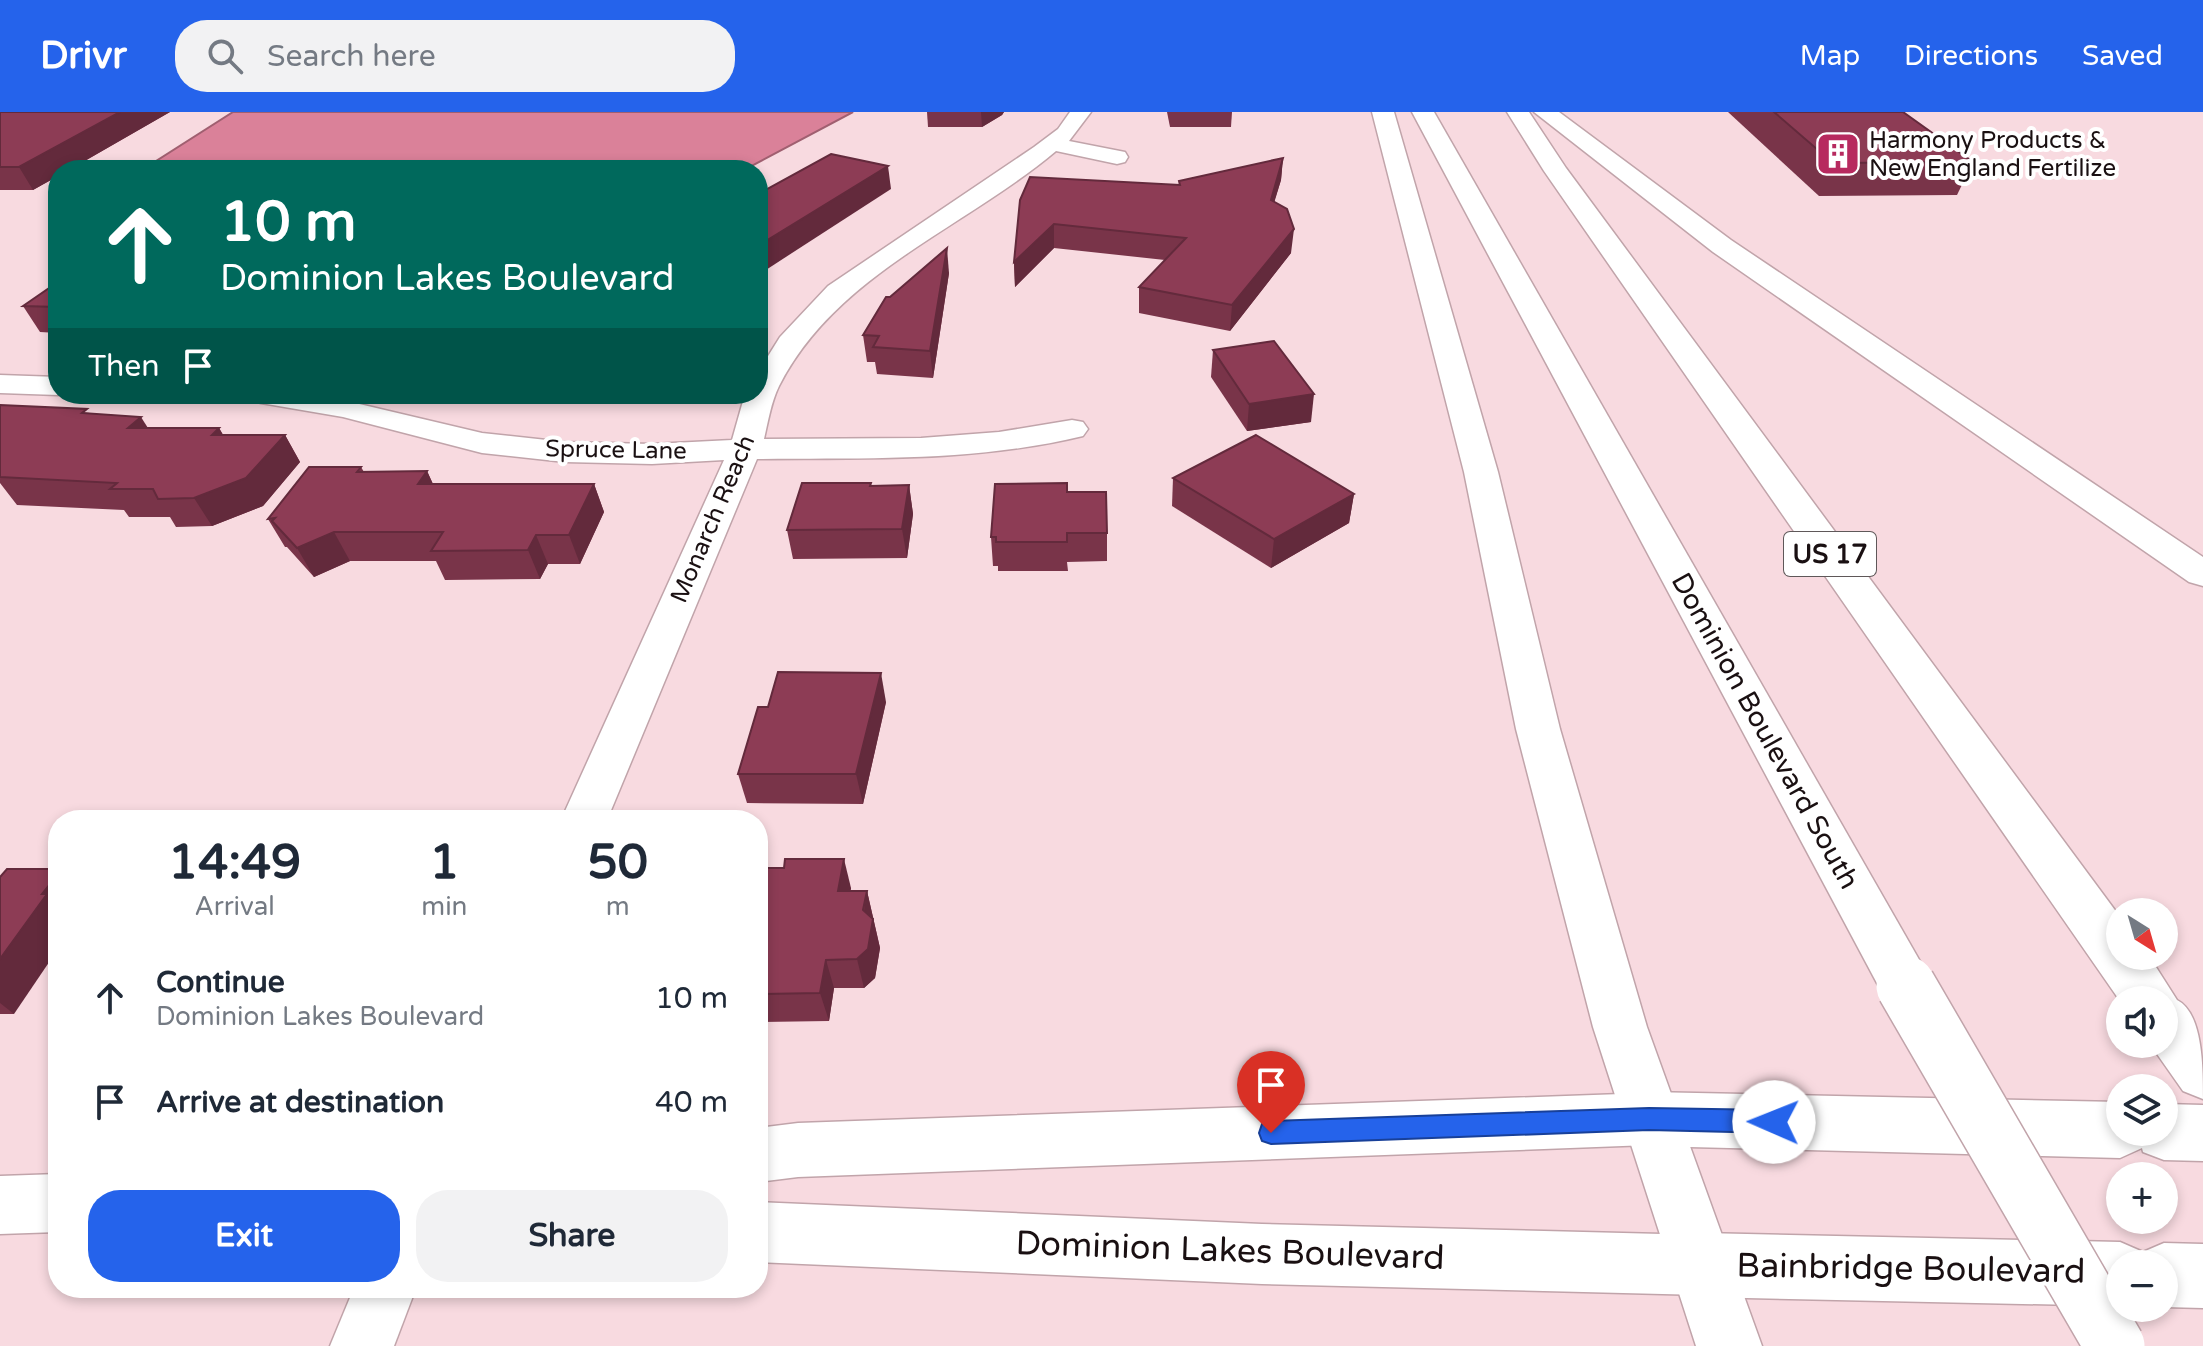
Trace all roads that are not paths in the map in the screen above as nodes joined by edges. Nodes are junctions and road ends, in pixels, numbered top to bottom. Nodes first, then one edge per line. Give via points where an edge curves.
1 (1081, 112) edge
2 (1383, 112) edge
3 (1423, 112) edge
4 (1518, 112) edge
5 (1545, 112) edge
6 (1052, 144) junction
7 (1117, 157) dead end
8 (768, 379) edge
9 (0, 384) edge
10 (48, 386) edge
11 (322, 404) edge
12 (758, 404) edge
13 (1072, 429) dead end
14 (745, 449) junction
15 (2203, 574) edge
16 (588, 810) edge
17 (2140, 986) edge
18 (2178, 1038) edge
19 (2203, 1073) edge
20 (1649, 1119) junction
21 (2106, 1130) edge
22 (2178, 1132) edge
23 (2203, 1133) edge
24 (768, 1154) edge
25 (48, 1203) edge
26 (0, 1205) edge
27 (768, 1232) edge
28 (1702, 1265) junction
29 (2106, 1274) edge
30 (2178, 1275) edge
31 (2203, 1276) edge
32 (381, 1298) edge
33 (362, 1346) edge
34 (1729, 1346) edge
35 (2115, 1346) edge

1 - 6 street, Monarch Reach
2 - 20 main road via 1481,472 1538,729
3 - 35 main road, Dominion Boulevard South, bridge via 1906,986
4 - 17 main road, US 17
5 - 15 main road via 1722,246
6 - 7 street
6 - 8 street, Monarch Reach via 837,292 794,337
9 - 10 street
11 - 14 street, Spruce Lane via 482,443 565,452
12 - 14 street, Monarch Reach
13 - 14 street, Spruce Lane via 921,448
14 - 16 street, Monarch Reach
18 - 19 main road, US 17
20 - 21 main road
20 - 24 street
20 - 28 main road
22 - 23 main road
25 - 26 street
27 - 28 street, Dominion Lakes Boulevard via 1262,1254
28 - 29 main road, Bainbridge Boulevard
28 - 34 main road
30 - 31 main road
32 - 33 street

